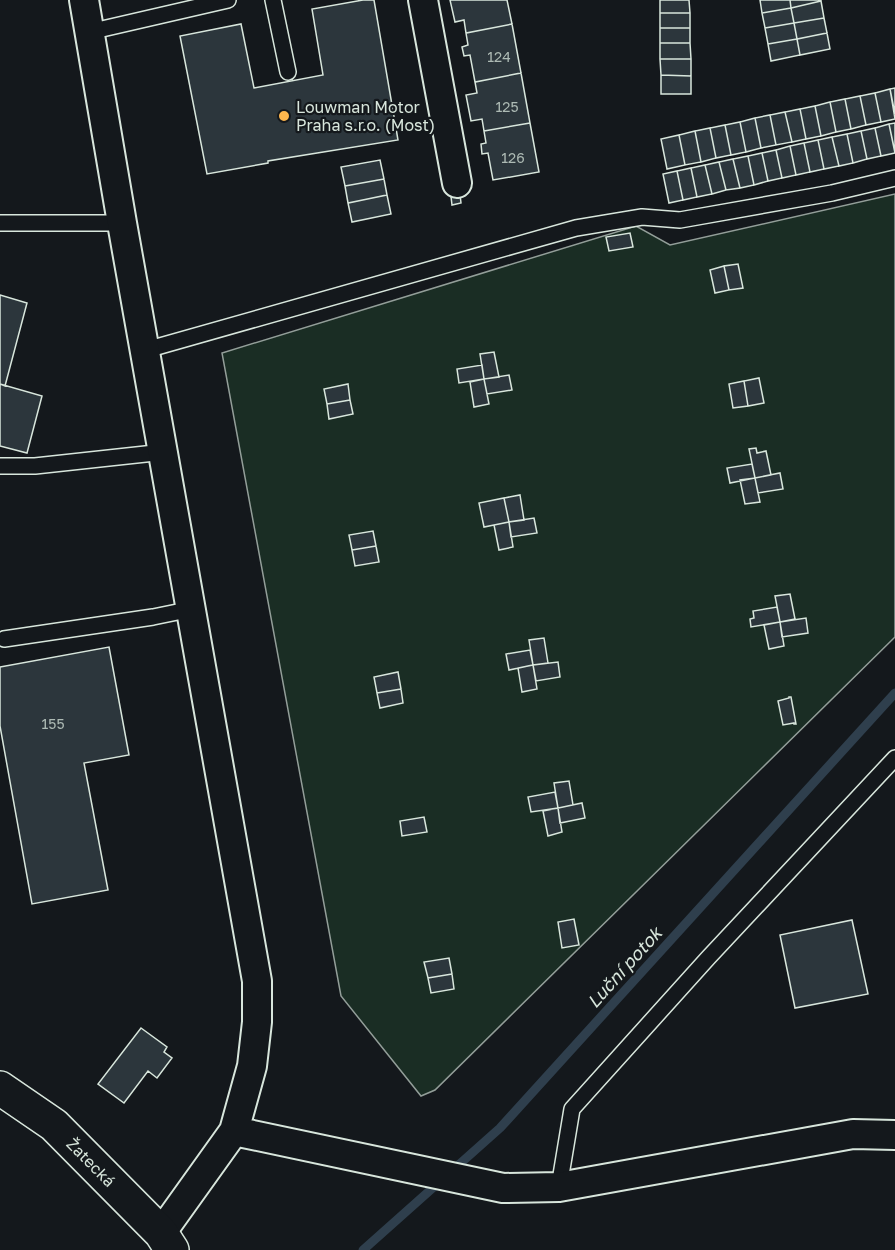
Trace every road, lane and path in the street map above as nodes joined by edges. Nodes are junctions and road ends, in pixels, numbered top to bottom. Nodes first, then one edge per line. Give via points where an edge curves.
1 (84, 0) edge
2 (228, 0) edge
3 (273, 0) edge
4 (423, 0) edge
5 (89, 32) junction
6 (288, 72) dead end
7 (895, 178) edge
8 (457, 183) dead end
9 (0, 223) edge
10 (122, 223) junction
11 (146, 350) junction
12 (164, 452) junction
13 (0, 466) edge
14 (192, 609) junction
15 (4, 639) dead end
16 (895, 758) edge
17 (0, 1088) edge
18 (234, 1131) junction
19 (895, 1135) edge
20 (559, 1187) junction
21 (167, 1241) edge

1 - 5 street
2 - 5 lane
3 - 6 lane
4 - 8 street
5 - 10 street
7 - 11 lane via 680,220 642,217 576,228
9 - 10 lane
10 - 11 street
11 - 12 street
12 - 13 lane
12 - 14 street
14 - 15 lane
14 - 18 street via 257,981 252,1066
16 - 20 lane via 572,1109
17 - 21 street, Žatecká via 54,1125
18 - 20 street via 503,1188
18 - 21 street
19 - 20 street via 853,1134

